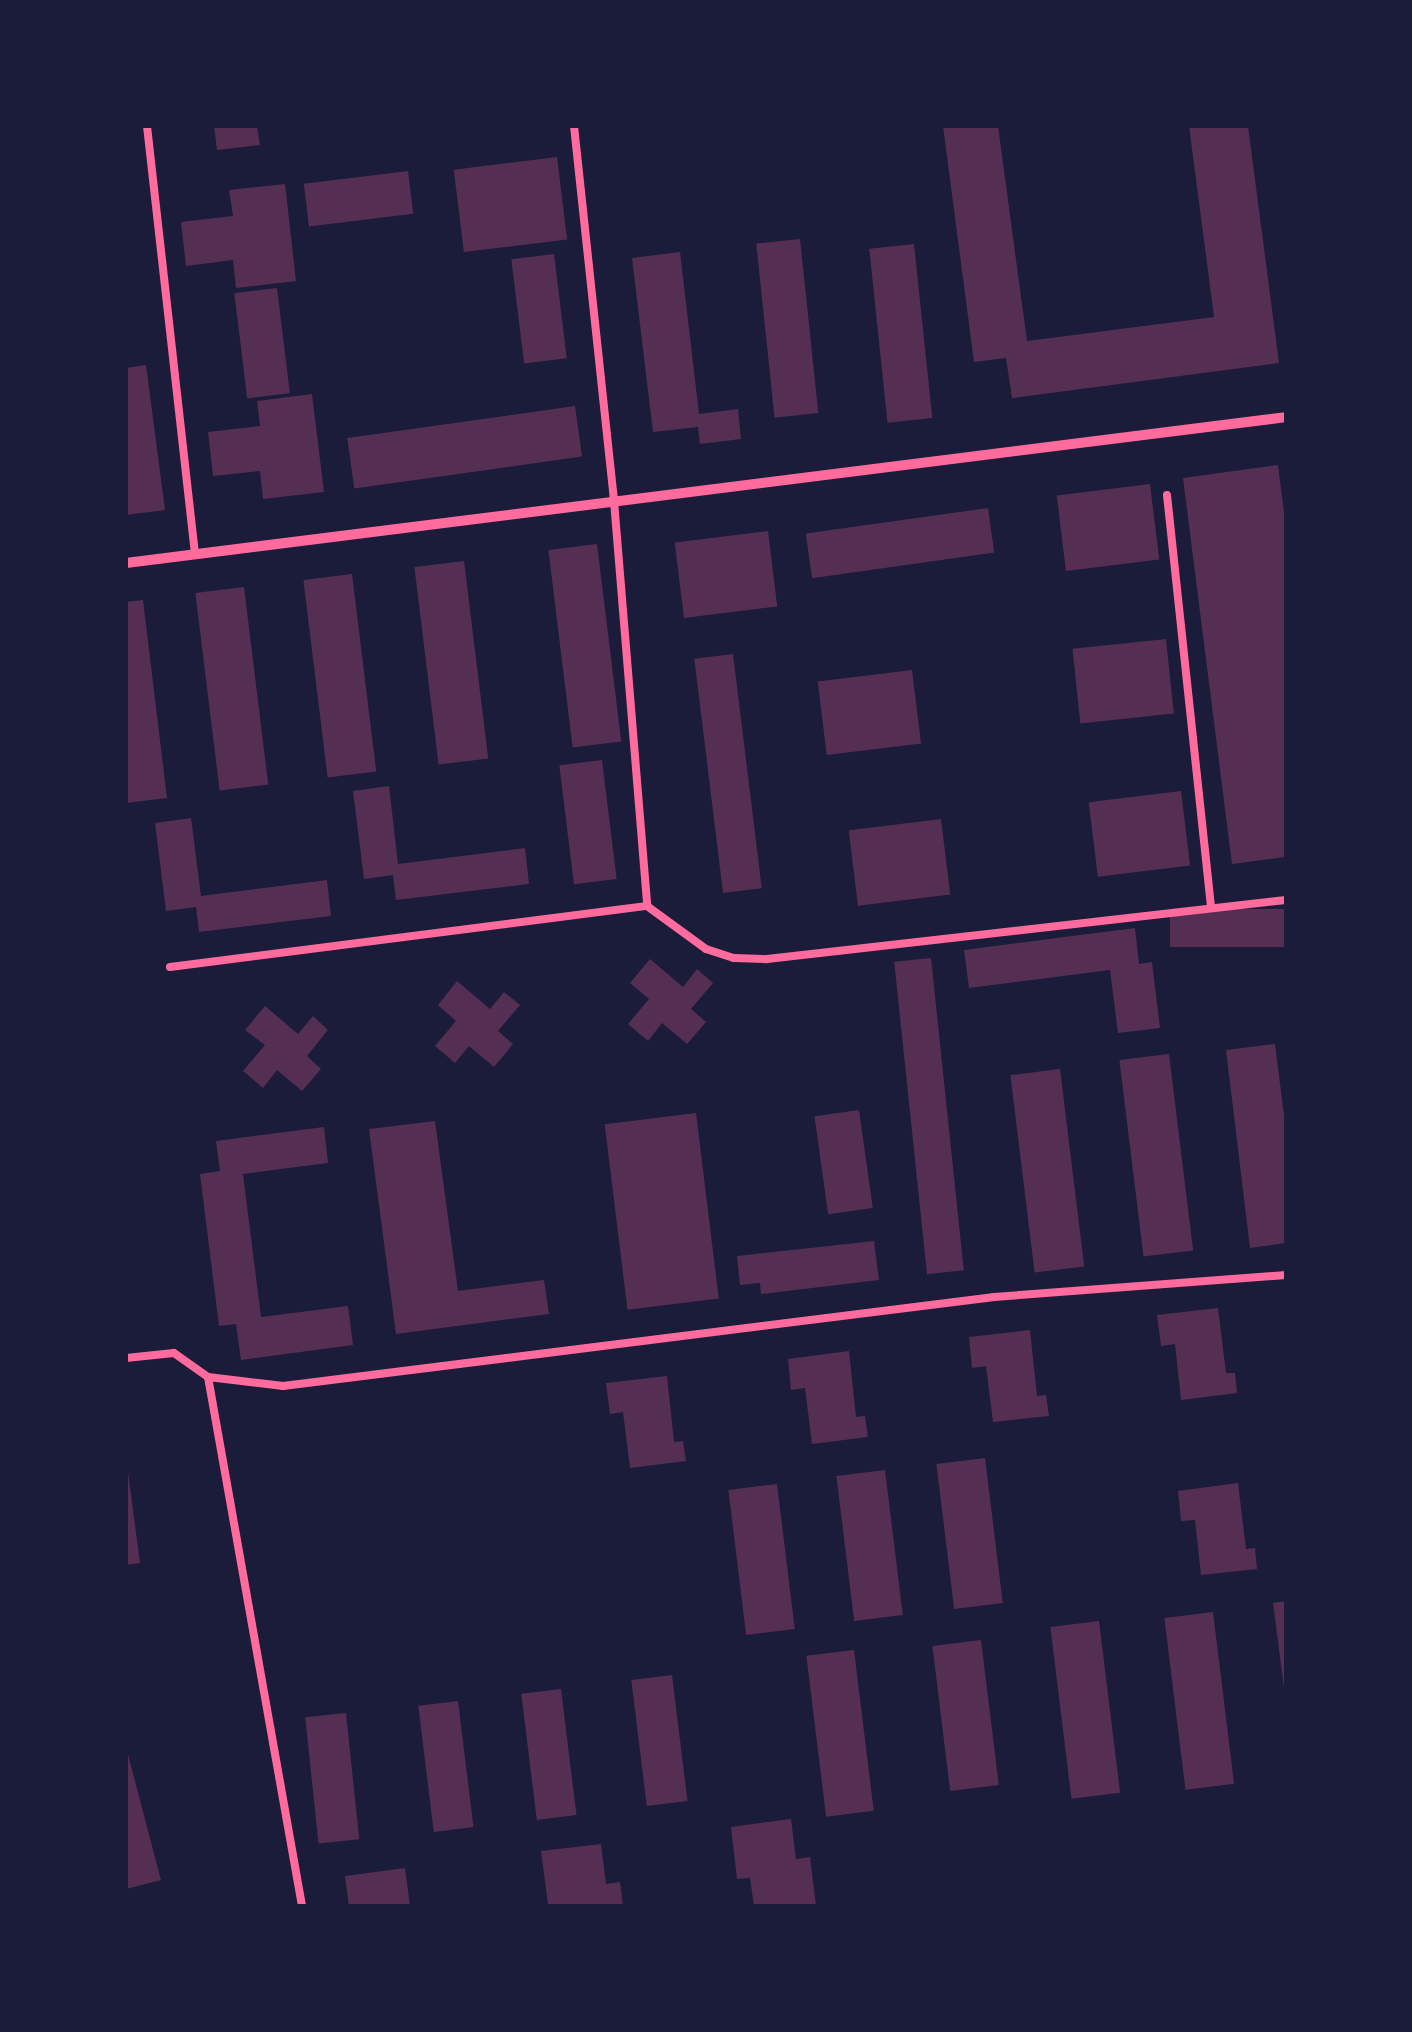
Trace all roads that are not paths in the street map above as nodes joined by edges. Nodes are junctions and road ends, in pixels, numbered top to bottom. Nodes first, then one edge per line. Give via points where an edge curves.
1 (147, 126) edge
2 (574, 126) edge
3 (1286, 417) edge
4 (1167, 495) dead end
5 (614, 501) junction
6 (195, 554) junction
7 (126, 563) edge
8 (1286, 900) edge
9 (1211, 905) junction
10 (647, 906) junction
11 (170, 967) dead end
12 (1286, 1275) edge
13 (126, 1358) edge
14 (208, 1377) junction
15 (302, 1906) edge

1 - 6 street
2 - 5 street
3 - 5 street
4 - 9 street
5 - 6 street
5 - 10 street
6 - 7 street
8 - 9 street
9 - 10 street via 767,959 734,958 706,949
10 - 11 street
12 - 14 street via 994,1297 283,1386
13 - 14 street via 174,1353
14 - 15 street

